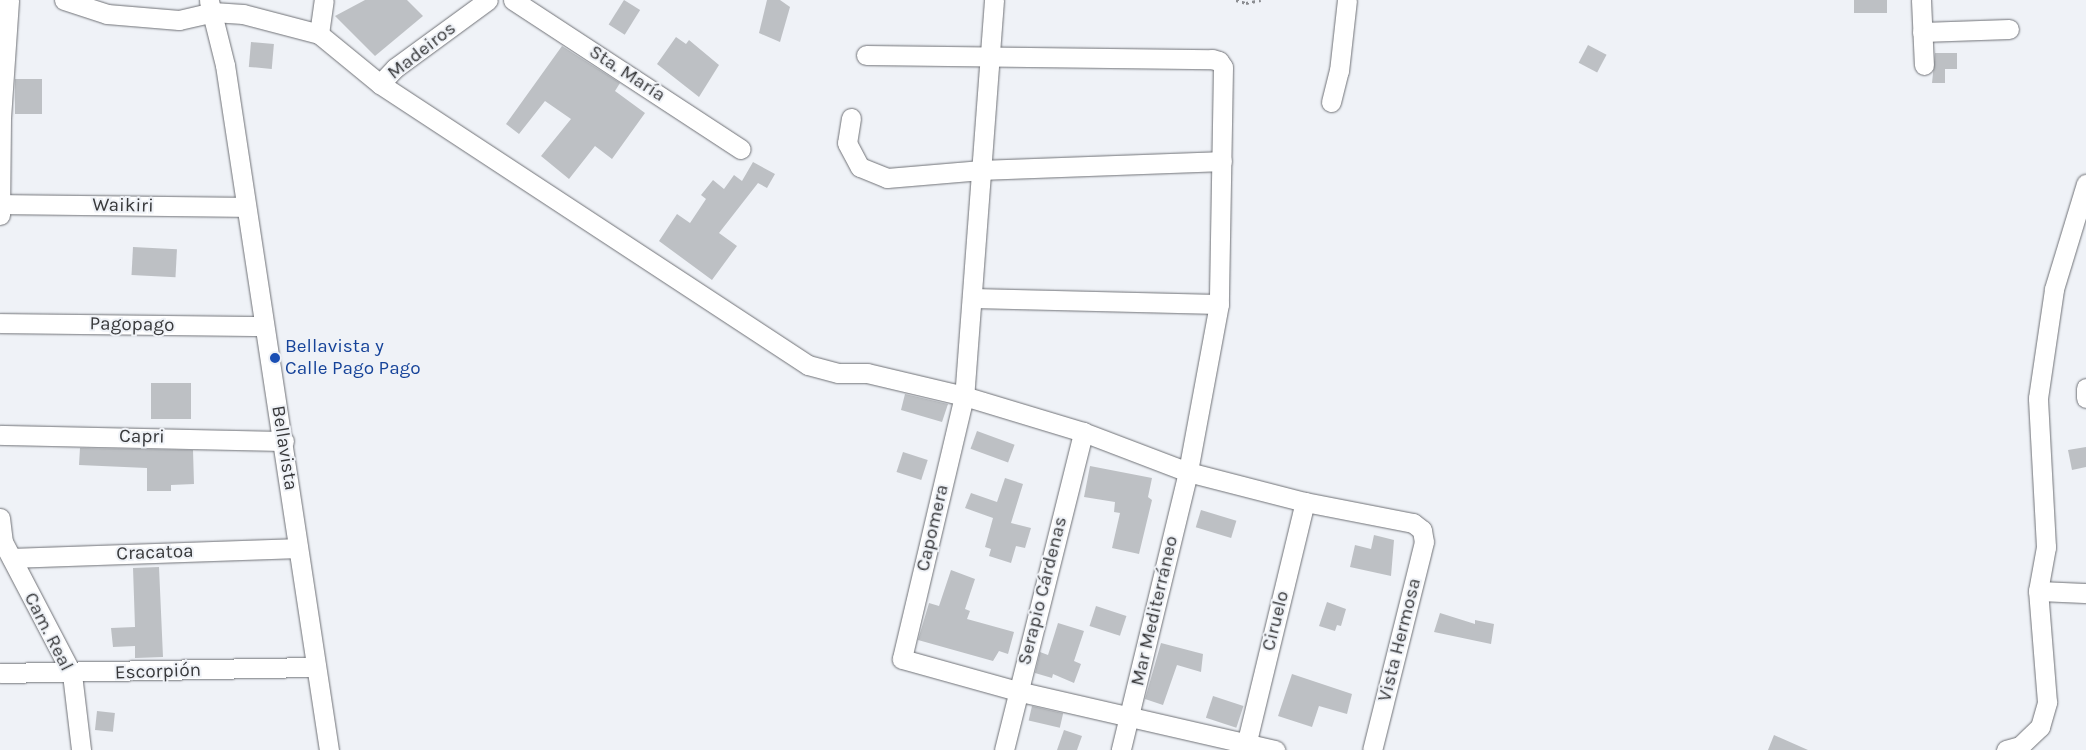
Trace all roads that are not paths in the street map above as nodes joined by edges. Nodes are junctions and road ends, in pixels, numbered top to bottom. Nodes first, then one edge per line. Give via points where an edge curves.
1 (9, 0) edge
2 (64, 0) edge
3 (324, 0) edge
4 (488, 0) edge
5 (513, 0) edge
6 (994, 0) edge
7 (1347, 0) edge
8 (1921, 0) edge
9 (211, 6) edge
10 (2008, 29) dead end
11 (1922, 32) junction
12 (319, 34) junction
13 (866, 55) dead end
14 (990, 55) junction
15 (1924, 65) dead end
16 (380, 84) junction
17 (1330, 102) dead end
18 (851, 118) dead end
19 (741, 149) dead end
20 (1222, 161) junction
21 (982, 170) junction
22 (2086, 184) edge
23 (0, 208) edge
24 (245, 208) junction
25 (972, 298) junction
26 (1219, 304) junction
27 (0, 323) edge
28 (264, 326) junction
29 (2086, 388) edge
30 (964, 396) junction
31 (2086, 398) edge
32 (1083, 432) junction
33 (0, 435) edge
34 (284, 440) junction
35 (1188, 472) junction
36 (1305, 502) junction
37 (0, 518) edge
38 (298, 548) junction
39 (12, 558) junction
40 (2038, 591) junction
41 (2086, 593) edge
42 (316, 667) junction
43 (0, 673) edge
44 (72, 674) junction
45 (1017, 691) junction
46 (1130, 716) junction
47 (1246, 741) junction
48 (81, 750) edge
49 (329, 750) edge
50 (1004, 750) edge
51 (1121, 750) edge
52 (1275, 750) edge
53 (1372, 750) edge
54 (2006, 750) edge

1 - 23 street via 1,118
2 - 9 street via 107,14 179,20
3 - 12 street
4 - 16 street, Madeiros via 395,68
5 - 19 street, Sta. María
6 - 14 street, Capomera
7 - 17 street via 1339,71
8 - 11 street
9 - 12 street
9 - 24 street, Bellavista via 225,66
10 - 11 street
11 - 15 street
12 - 16 street
13 - 14 street
14 - 20 street, Mar Mediterráneo via 1219,61 1223,67
14 - 21 street, Capomera
16 - 30 street via 808,364 838,373 867,373
18 - 21 street via 847,144 860,167 869,171 887,178
20 - 21 street
20 - 26 street, Mar Mediterráneo
21 - 25 street, Capomera
22 - 40 street via 2054,289 2038,398 2046,547
23 - 24 street, Waikiri
24 - 28 street, Bellavista via 257,265
25 - 26 street
25 - 30 street, Capomera
26 - 35 street, Mar Mediterráneo
27 - 28 street, Pagopago
28 - 34 street, Bellavista
29 - 31 street
30 - 32 street
30 - 45 street, Capomera via 902,660
32 - 35 street
32 - 45 street, Serapio Cárdenas
33 - 34 street, Capri
34 - 38 street, Bellavista
35 - 36 street
35 - 46 street, Mar Mediterráneo
36 - 47 street, Ciruelo
36 - 53 street, Vista Hermosa via 1413,523 1422,530 1424,542
37 - 39 street, Cam. Real via 3,542
38 - 39 street, Cracatoa
38 - 42 street, Bellavista
39 - 44 street, Cam. Real
40 - 41 street
40 - 54 street via 2047,702 2040,727 2020,746
42 - 44 street, Escorpión
42 - 49 street, Bellavista
43 - 44 street, Escorpión
44 - 48 street, Cam. Real
45 - 46 street
45 - 50 street, Serapio Cárdenas
46 - 47 street
46 - 51 street, Mar Mediterráneo
47 - 52 street

